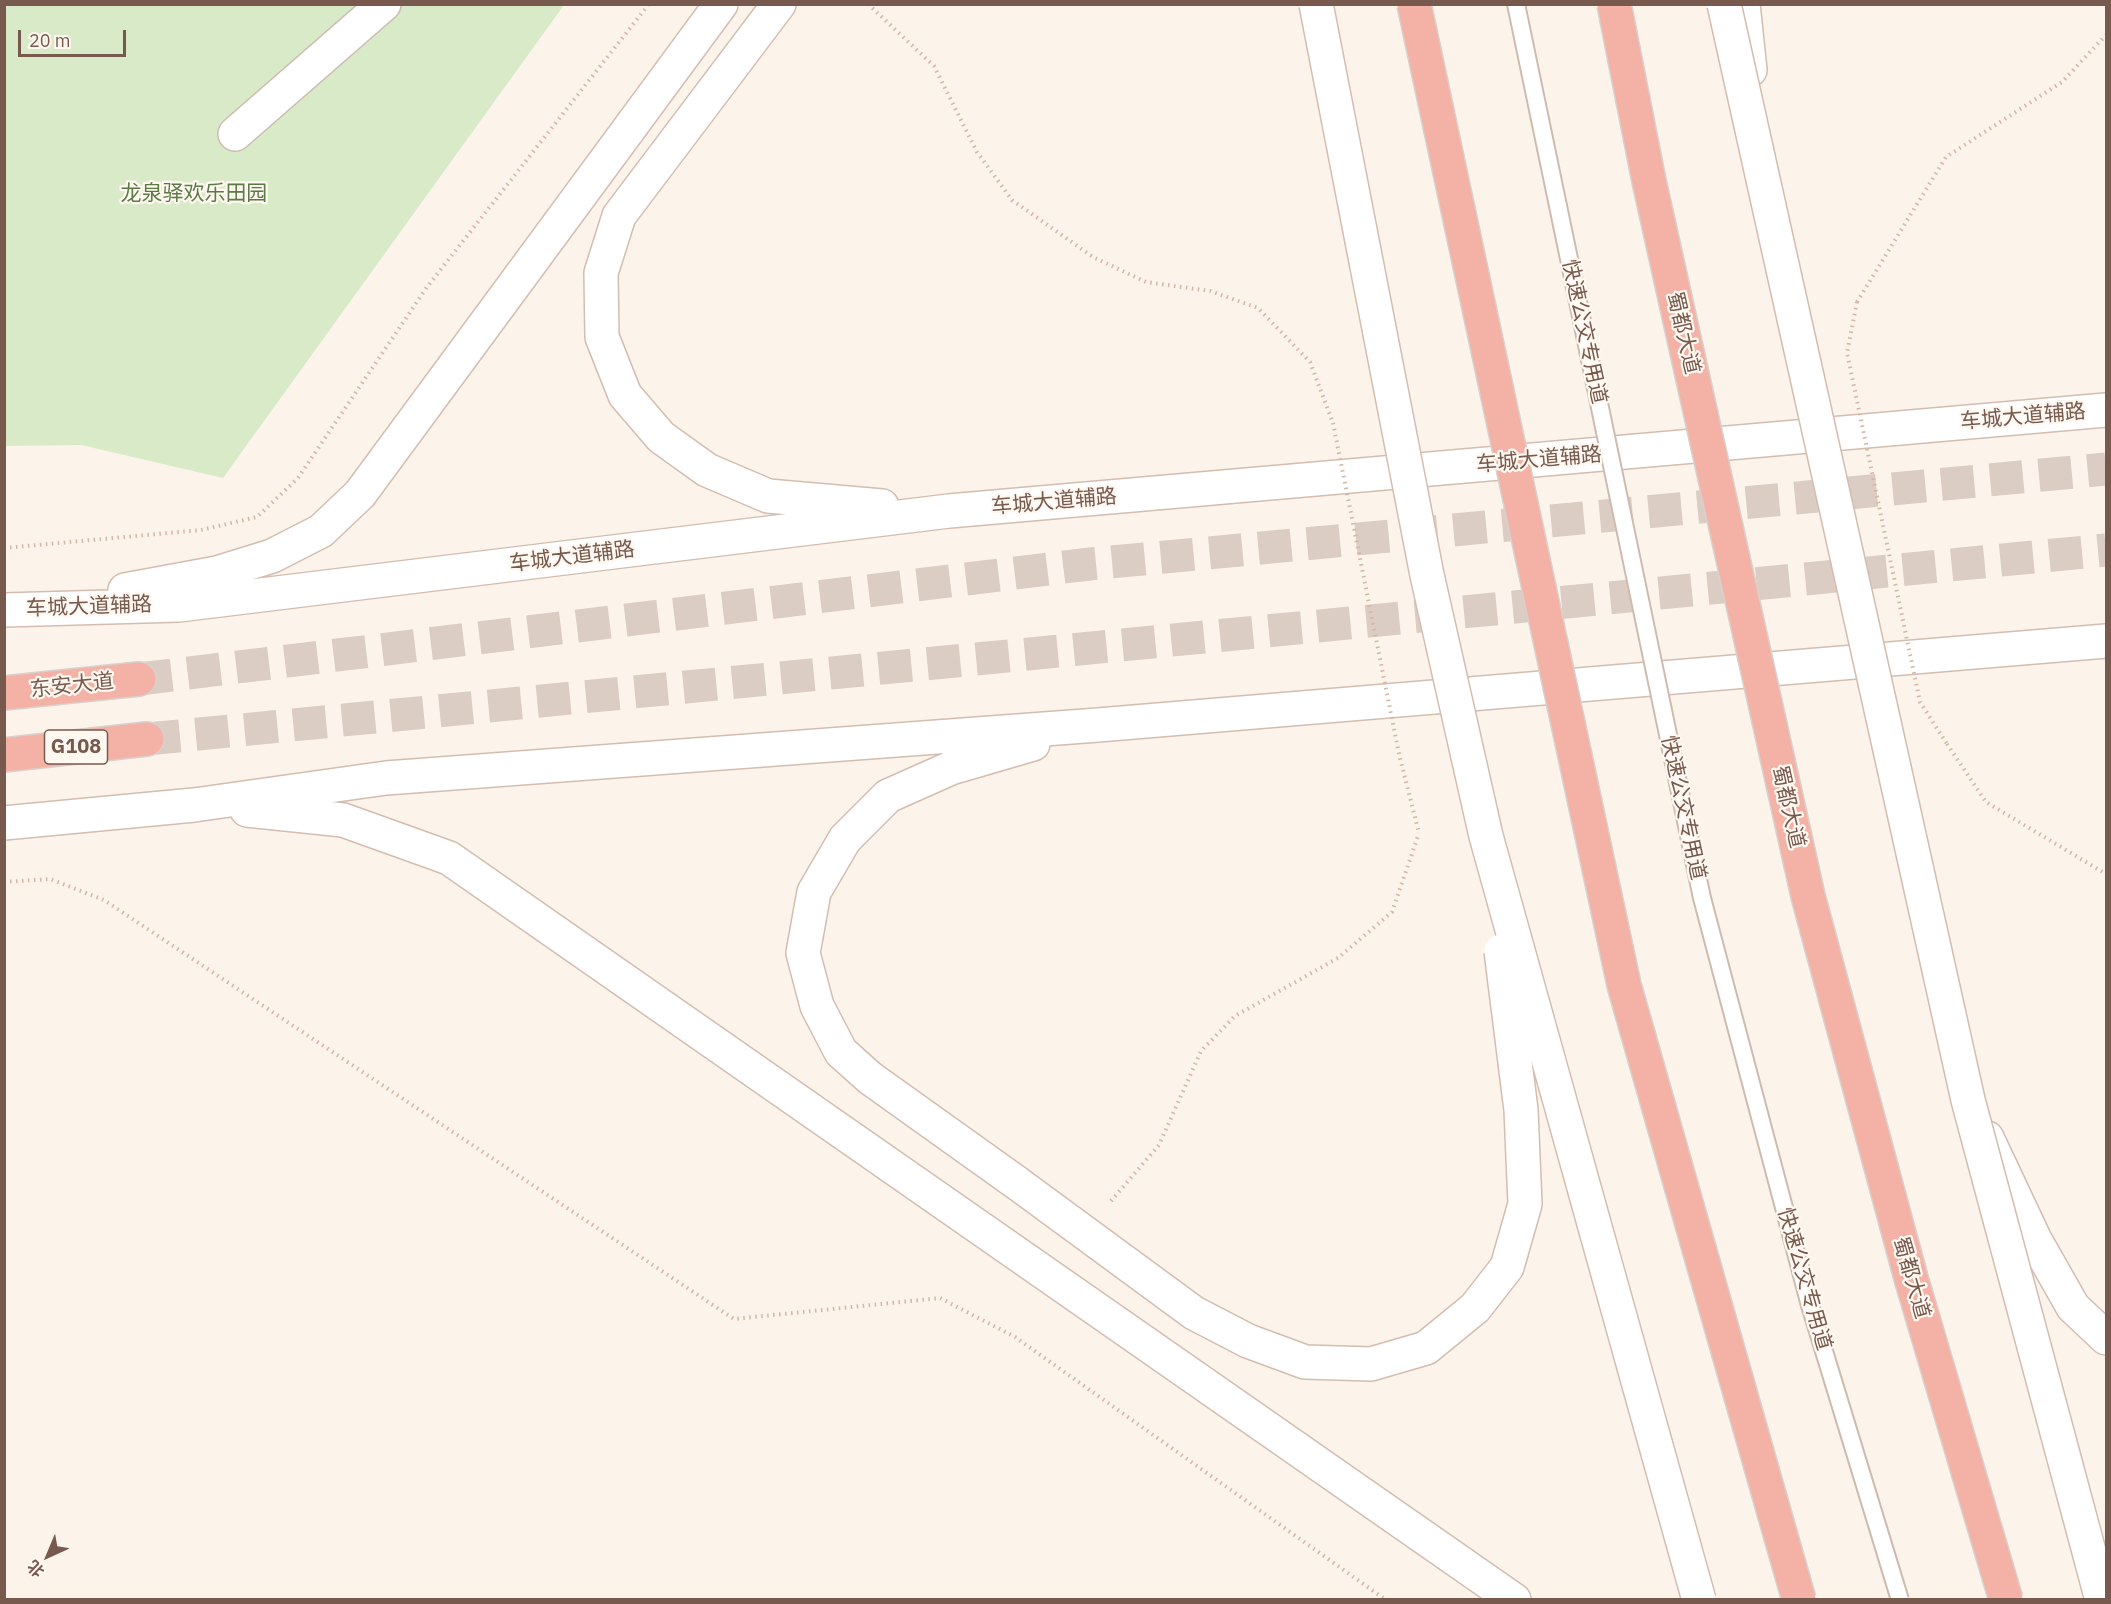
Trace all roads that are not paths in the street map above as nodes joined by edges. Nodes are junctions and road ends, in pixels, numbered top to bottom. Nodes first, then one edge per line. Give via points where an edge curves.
1 (384, 4) edge
2 (721, 4) edge
3 (779, 4) edge
4 (1300, 4) edge
5 (1316, 4) edge
6 (1414, 4) edge
7 (1516, 4) edge
8 (1614, 4) edge
9 (1724, 4) edge
10 (1743, 4) edge
11 (235, 134) dead end
12 (1345, 150) junction
13 (1761, 176) junction
14 (2106, 410) edge
15 (949, 512) junction
16 (13, 609) edge
17 (2106, 641) edge
18 (139, 679) tunnel mouth
19 (4, 693) edge
20 (1098, 725) junction
21 (147, 738) tunnel mouth
22 (4, 755) edge
23 (194, 805) junction
24 (4, 823) edge
25 (1486, 836) junction
26 (1968, 1100) junction
27 (2106, 1338) edge
28 (1514, 1599) edge
29 (1699, 1599) edge
30 (1799, 1599) edge
31 (1900, 1599) edge
32 (2006, 1599) edge
33 (2102, 1599) edge

1 - 11 main road
2 - 16 main road via 360,494 321,531 272,556 217,573
3 - 15 main road via 619,216 601,273 603,337 625,395 661,437 707,470 768,496
4 - 12 main road, bridge
5 - 12 main road, bridge
6 - 30 highway, bridge via 1624,985
7 - 31 lane, 快速公交专用道, bridge via 1702,898 1809,1302
8 - 32 highway, 蜀都大道, bridge via 1649,181 1808,896 1911,1278
9 - 13 main road, bridge
10 - 13 main road, bridge
12 - 25 main road, bridge via 1427,575
13 - 26 main road, bridge
14 - 15 main road, 车城大道辅路
15 - 16 main road, 车城大道辅路 via 179,605
17 - 20 main road
18 - 19 highway, 东安大道
20 - 23 main road via 386,778
20 - 25 main road, bridge via 951,768 888,796 845,839 814,892 803,953 817,1006 841,1052 870,1078 1194,1313 1248,1341 1305,1362 1371,1364 1426,1348 1476,1308 1507,1267 1525,1204 1521,1110
21 - 22 highway, G108
23 - 24 main road
23 - 28 main road via 343,820 448,858
25 - 29 main road, bridge
26 - 27 main road, bridge via 2035,1240 2073,1307
26 - 33 main road, bridge

